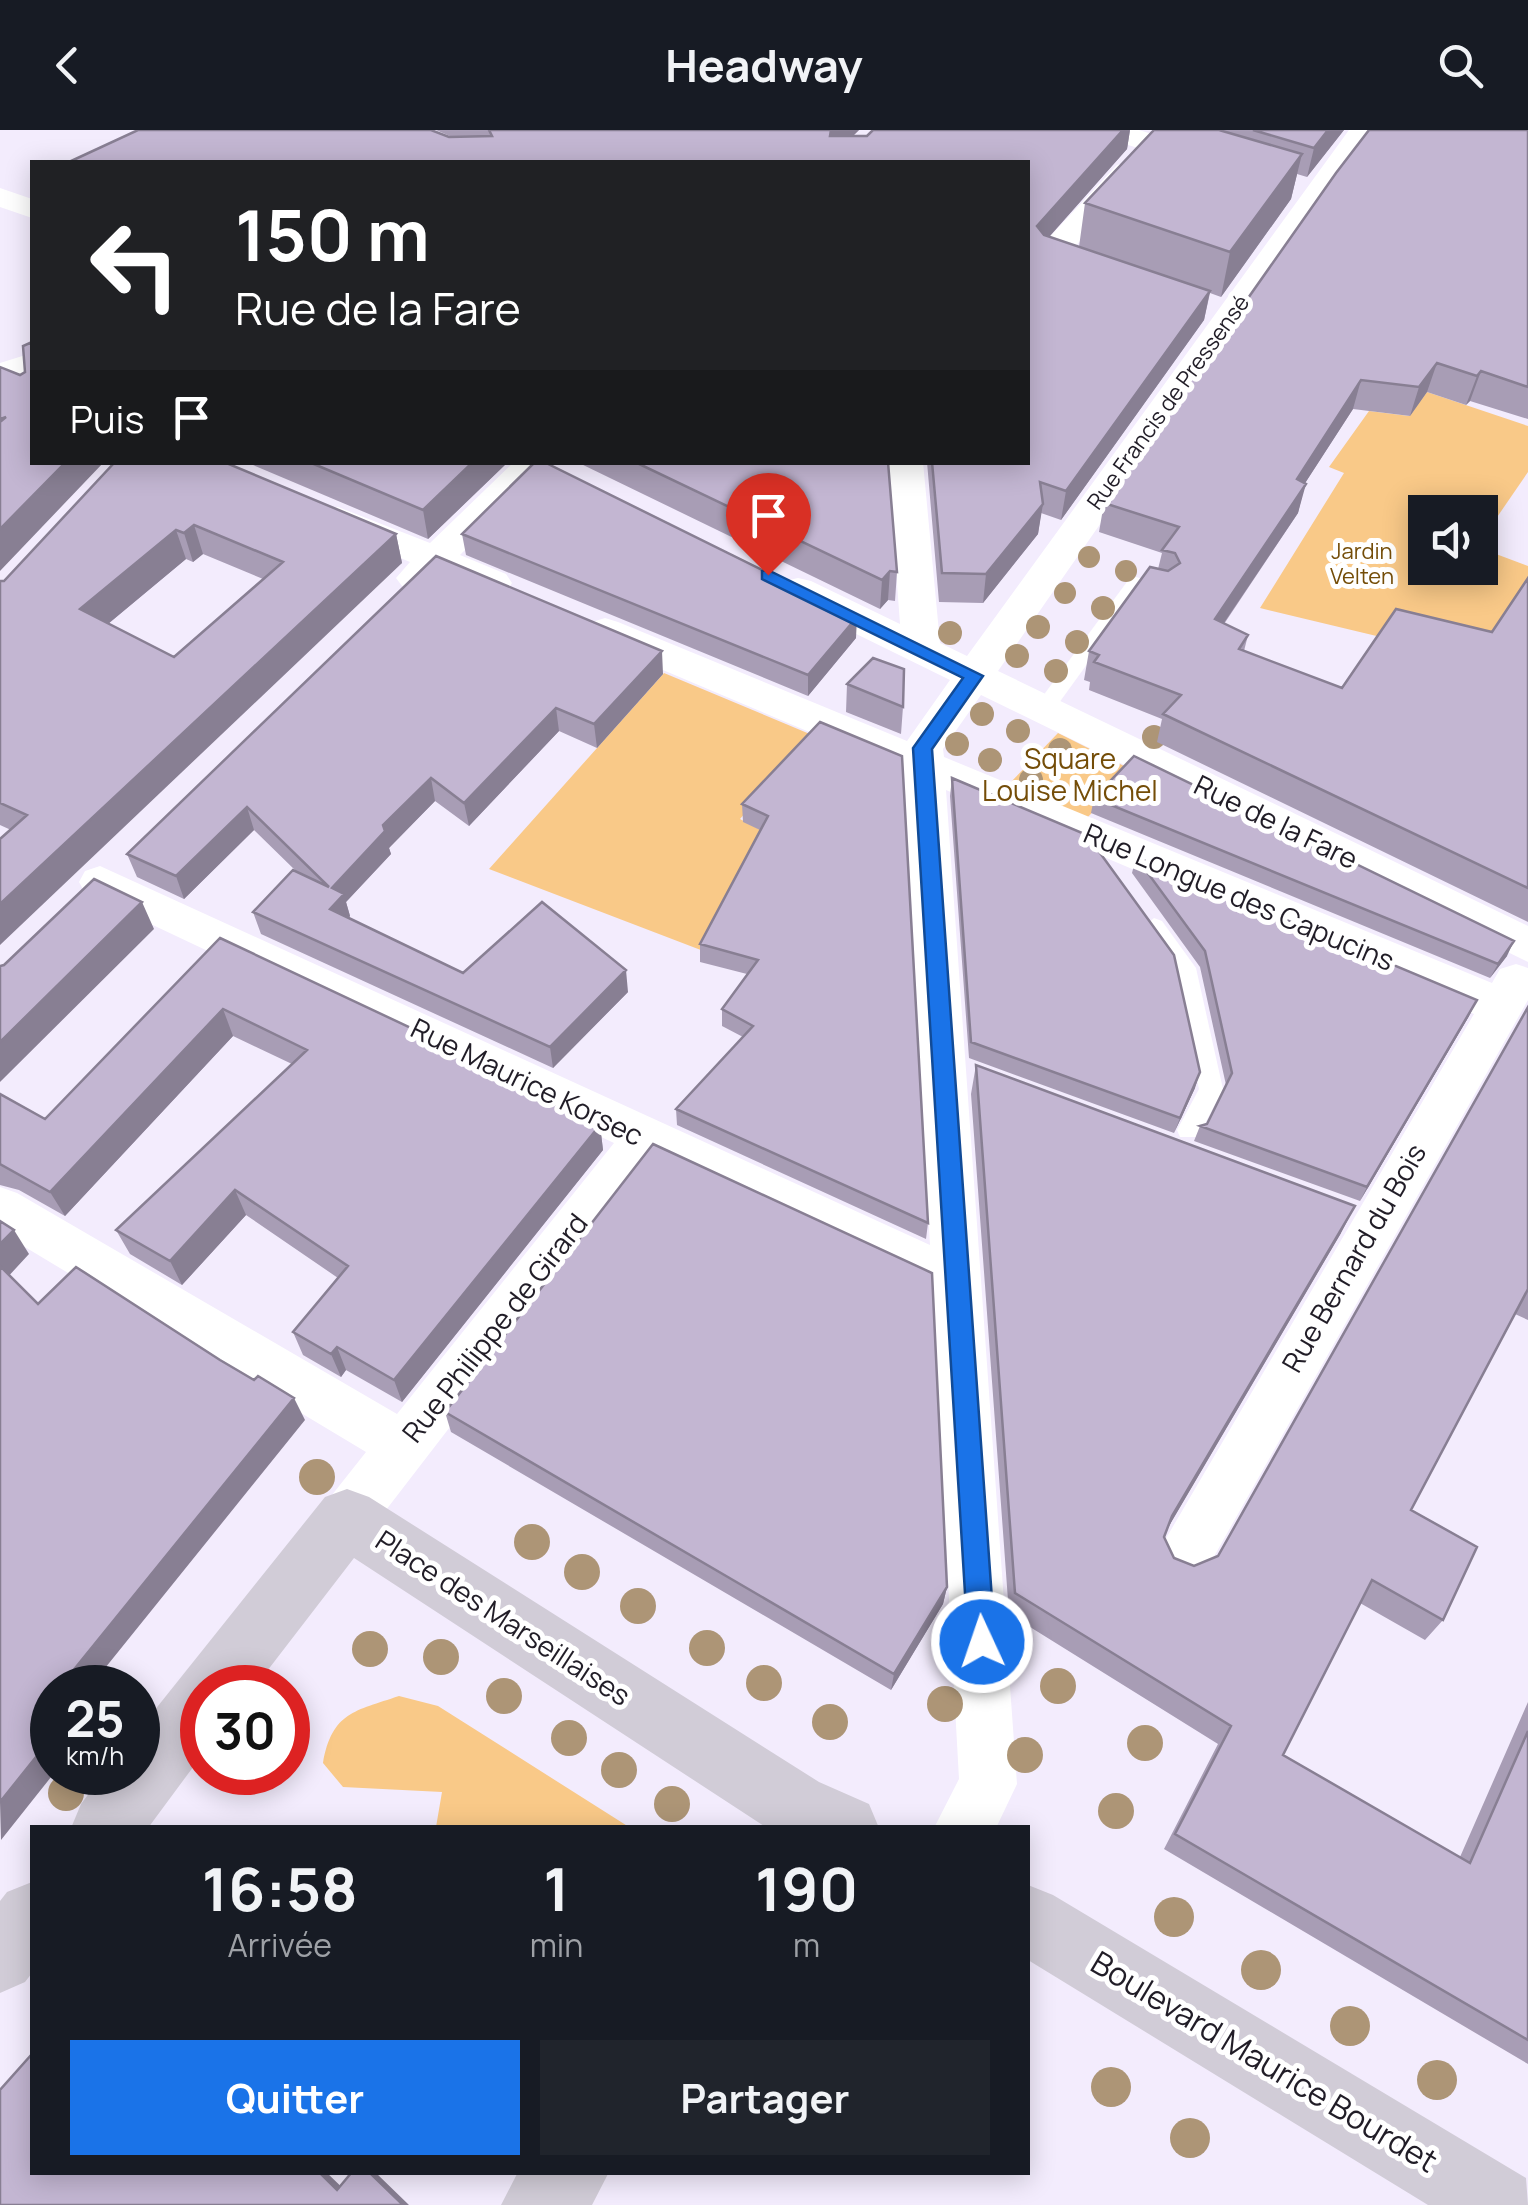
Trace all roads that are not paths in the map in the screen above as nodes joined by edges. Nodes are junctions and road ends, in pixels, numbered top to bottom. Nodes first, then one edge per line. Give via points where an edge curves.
1 (1109, 130) edge
2 (1364, 130) edge
3 (1154, 144) junction
4 (1225, 166) edge
5 (1279, 182) edge
6 (1314, 194) junction
7 (1124, 278) edge
8 (1196, 302) edge
9 (1232, 315) junction
10 (30, 364) edge
11 (0, 375) edge
12 (30, 390) edge
13 (534, 465) edge
14 (543, 465) edge
15 (906, 465) edge
16 (573, 479) edge
17 (310, 506) edge
18 (436, 558) junction
19 (762, 572) edge
20 (1160, 592) edge
21 (525, 596) edge
22 (394, 598) edge
23 (579, 619) edge
24 (921, 650) junction
25 (974, 676) junction
26 (1044, 709) junction
27 (924, 766) junction
28 (1086, 834) junction
29 (1116, 874) edge
30 (100, 882) edge
31 (1138, 906) edge
32 (1528, 945) edge
33 (1528, 960) edge
34 (1501, 1006) junction
35 (1189, 1130) edge
36 (644, 1139) junction
37 (0, 1207) edge
38 (956, 1280) junction
39 (404, 1446) junction
40 (347, 1518) junction
41 (1184, 1558) edge
42 (231, 1665) edge
43 (180, 1730) edge
44 (107, 1825) edge
45 (839, 1825) edge
46 (965, 1825) edge
47 (30, 1920) edge
48 (1030, 1921) edge
49 (0, 1957) edge
50 (568, 2175) edge
51 (539, 2205) edge
52 (1500, 2205) edge

1 - 3 street
2 - 6 street, Rue Francis de Pressensé
3 - 4 street
3 - 7 street via 1052,253
5 - 6 street
6 - 9 street, Rue Francis de Pressensé
8 - 9 street
9 - 25 street, Rue Francis de Pressensé
10 - 11 street
11 - 12 street
13 - 18 street
14 - 16 street
15 - 24 street
17 - 18 street
18 - 21 street
18 - 22 street
19 - 24 street, Rue de la Fare
20 - 26 lane via 1136,584
23 - 27 street, Rue Longue des Capucins
24 - 25 street, Rue de la Fare
25 - 26 street, Rue de la Fare
25 - 27 street, Rue Francis de Pressensé via 923,748
26 - 32 street, Rue de la Fare
27 - 28 street, Rue Longue des Capucins
27 - 38 street
28 - 29 lane
28 - 34 street, Rue Longue des Capucins
30 - 36 street, Rue Maurice Korsec
31 - 35 lane via 1184,968 1211,1090
33 - 34 street, Rue Bernard du Bois
34 - 41 street, Rue Bernard du Bois
36 - 38 street, Rue Maurice Korsec
36 - 39 street, Rue Philippe de Girard
37 - 39 street
38 - 46 street via 988,1784
39 - 40 street, Rue Philippe de Girard
40 - 42 main road, Place des Marseillaises
40 - 45 main road, Place des Marseillaises via 795,1806
43 - 44 main road
47 - 49 main road
48 - 52 main road, Boulevard Maurice Bourdet
50 - 51 main road

